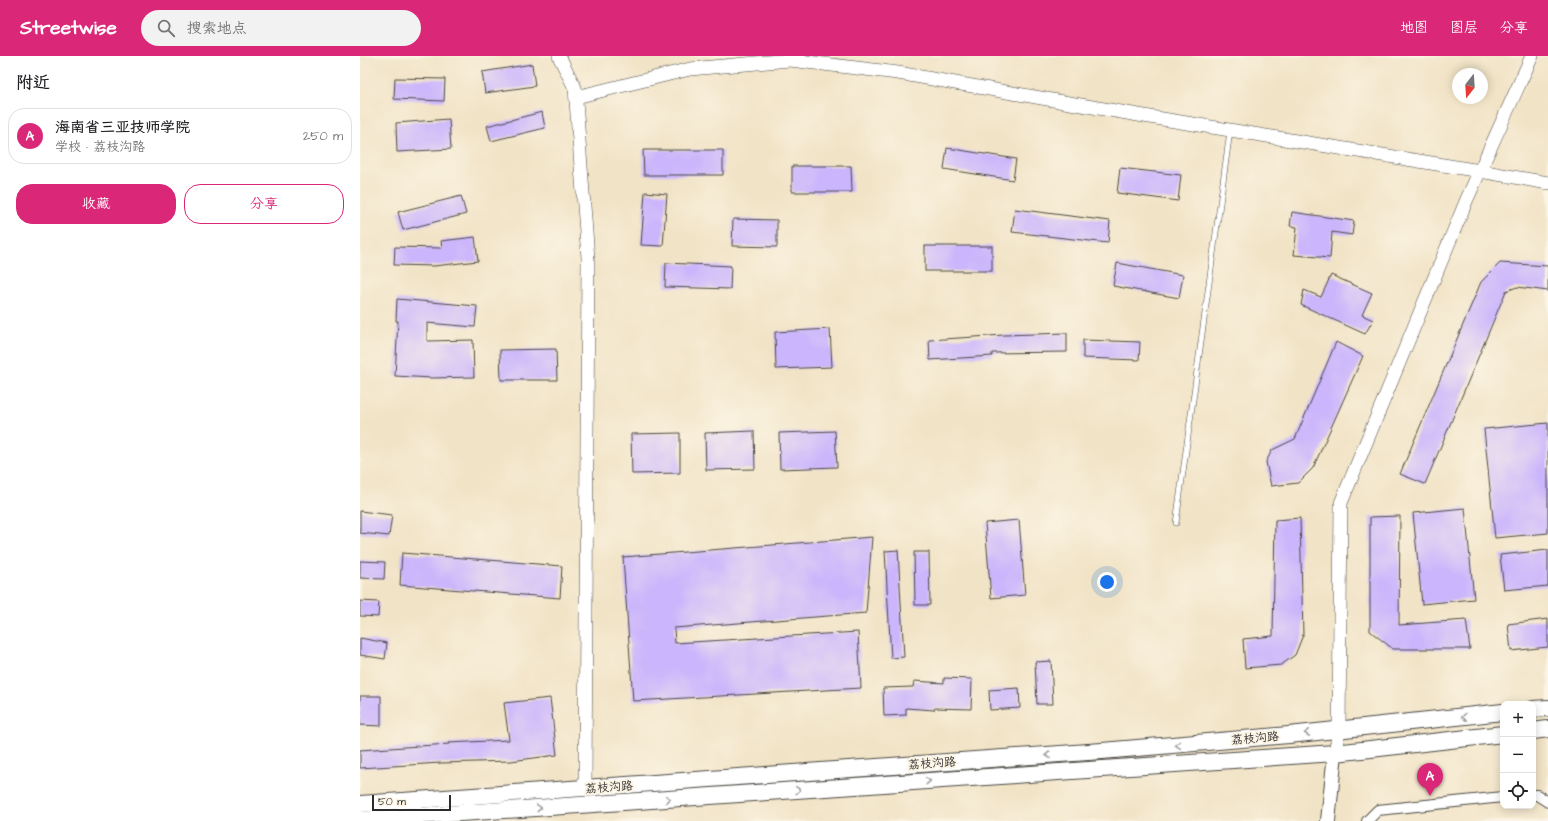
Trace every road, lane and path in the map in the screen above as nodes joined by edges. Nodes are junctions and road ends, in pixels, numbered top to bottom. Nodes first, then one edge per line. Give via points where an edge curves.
1 (559, 56) edge
2 (1532, 56) edge
3 (576, 97) junction
4 (1230, 130) junction
5 (1480, 171) junction
6 (1548, 183) edge
7 (1176, 523) dead end
8 (1548, 708) edge
9 (1536, 709) edge
10 (1500, 712) edge
11 (1548, 729) edge
12 (1339, 730) junction
13 (1536, 731) edge
14 (1500, 734) edge
15 (1335, 753) junction
16 (585, 789) junction
17 (1536, 795) edge
18 (1500, 797) edge
19 (1548, 802) edge
20 (360, 804) edge
21 (360, 820) edge
22 (1328, 821) edge
23 (1367, 821) edge

1 - 3 street via 575,88
2 - 5 street
3 - 4 street via 690,69 790,60 898,73
3 - 16 street via 588,258
4 - 5 street
4 - 7 lane
5 - 6 street
5 - 12 street via 1341,503
8 - 9 main road
10 -> 12 main road, 荔枝沟路
11 - 13 main road
12 - 15 street
12 -> 16 main road, 荔枝沟路 via 1110,750
14 - 15 main road, 荔枝沟路
21 -> 15 main road, 荔枝沟路
15 - 22 main road
16 - 20 main road, 荔枝沟路
17 - 19 street
18 - 23 street via 1378,810

